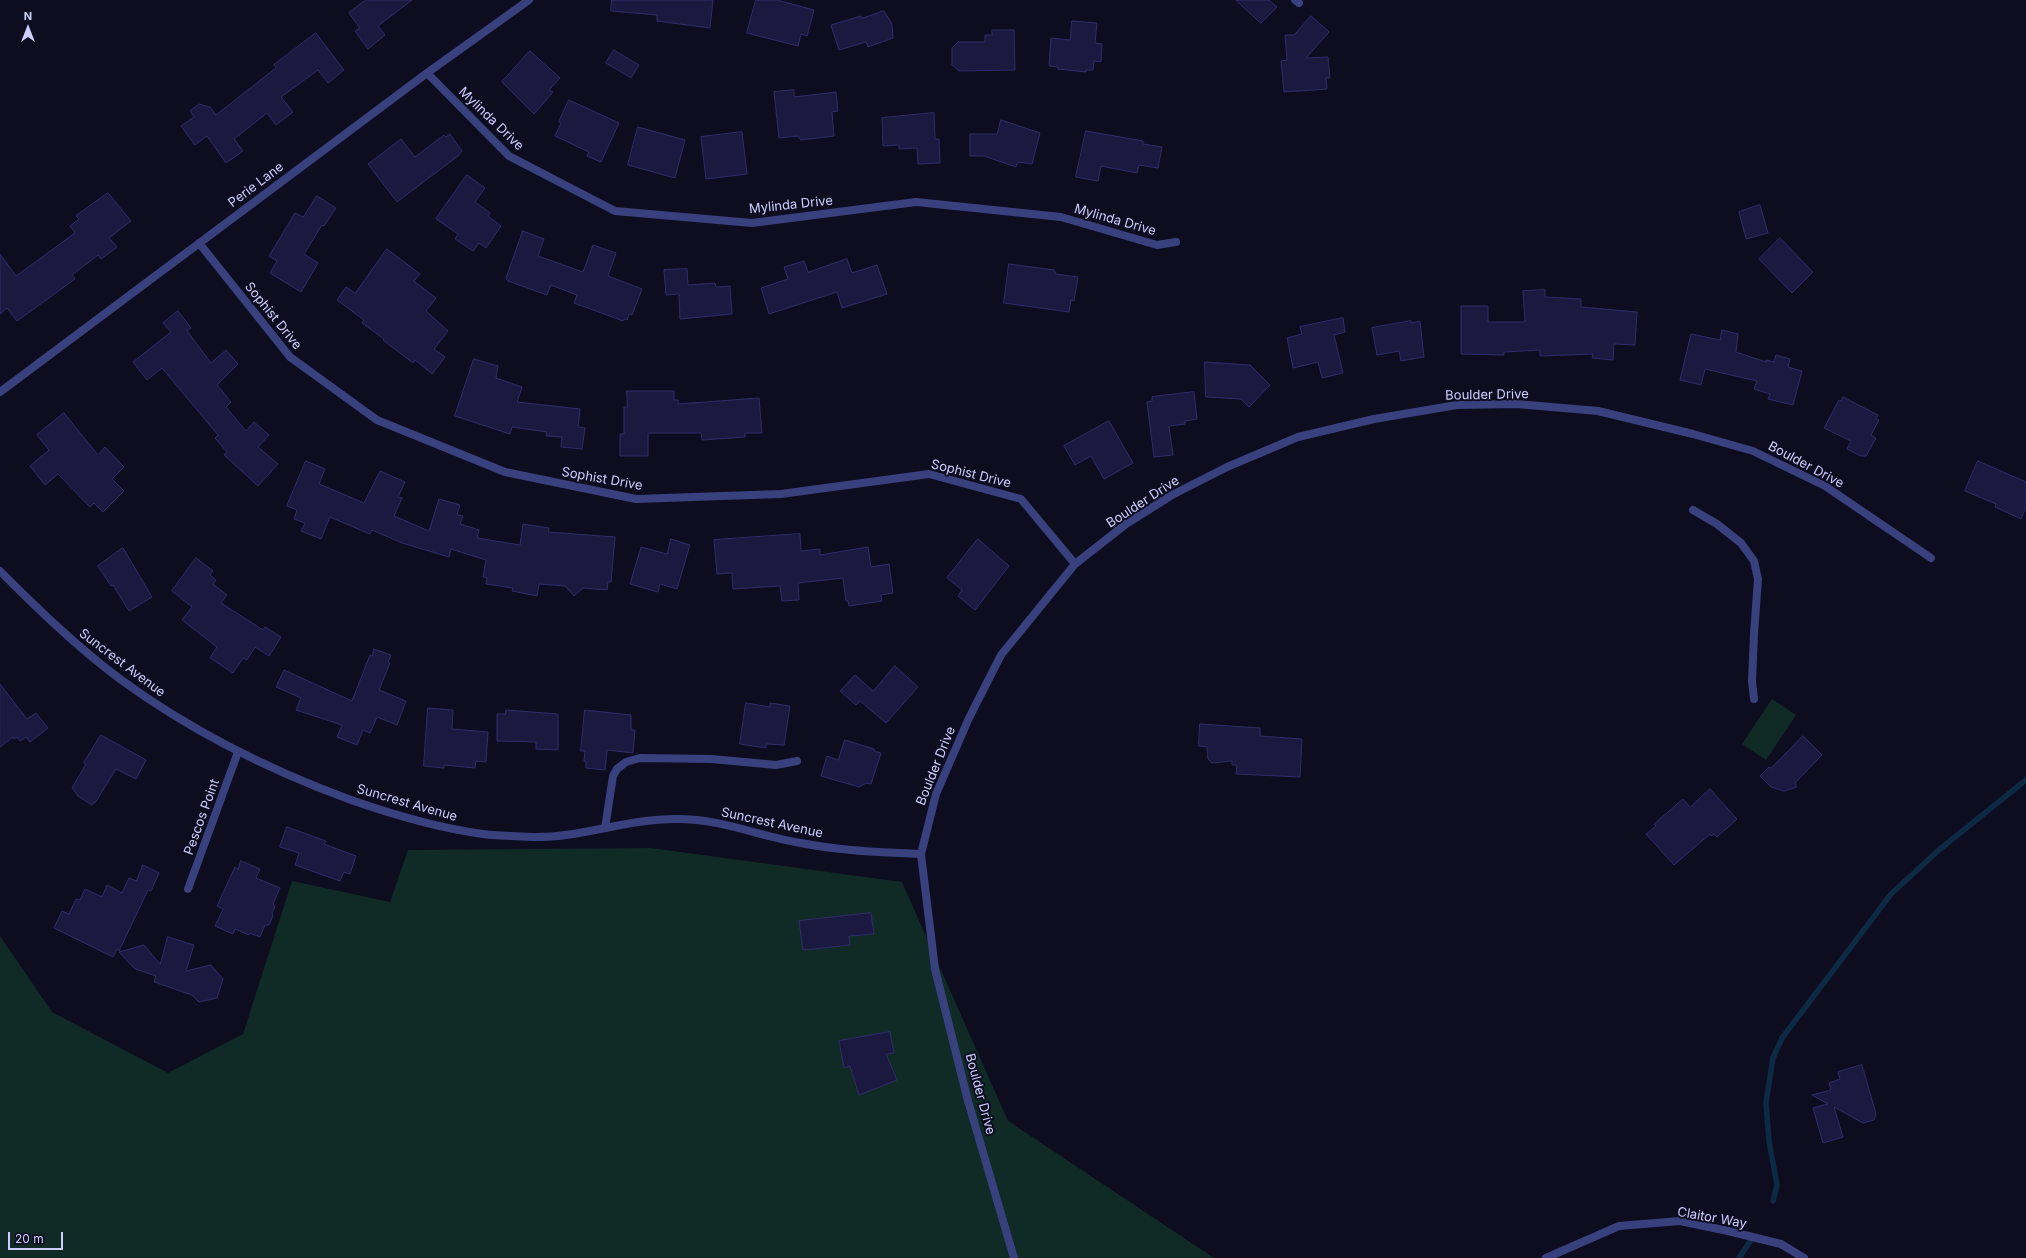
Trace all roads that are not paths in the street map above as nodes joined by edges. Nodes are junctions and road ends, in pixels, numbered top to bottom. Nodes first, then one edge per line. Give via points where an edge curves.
1 (529, 0) edge
2 (427, 73) junction
3 (1176, 242) dead end
4 (199, 243) junction
5 (0, 392) edge
6 (1693, 510) dead end
7 (1932, 558) dead end
8 (1075, 564) junction
9 (0, 572) edge
10 (1754, 699) dead end
11 (238, 752) junction
12 (797, 761) dead end
13 (606, 828) junction
14 (921, 854) junction
15 (188, 889) dead end
16 (1014, 1258) edge
17 (1546, 1258) edge
18 (1804, 1258) edge

1 - 2 street, Perie Lane
2 - 3 street, Mylinda Drive via 509,156 614,211 752,223 916,202 1061,217 1156,245
2 - 4 street, Perie Lane
4 - 5 street, Perie Lane
4 - 8 street, Sophist Drive via 290,358 377,420 504,472 636,499 781,494 929,474 1021,499
6 - 10 street via 1717,524 1741,543 1754,561 1758,579 1752,681
7 - 8 street, Boulder Drive via 1825,486 1753,451 1598,411 1509,404 1457,405 1374,419 1298,436 1227,467 1172,495 1126,524
8 - 14 street, Boulder Drive via 1000,655 936,794
9 - 11 street, Suncrest Avenue via 57,628 119,678 174,716
11 - 13 street, Suncrest Avenue via 304,783 439,827 484,834 537,837
11 - 15 street, Pescos Point
12 - 13 street via 776,765 712,759 640,758 626,762 613,776
13 - 14 street, Suncrest Avenue via 629,822 678,819 734,825 799,843 856,851
14 - 16 street, Boulder Drive via 935,969 968,1101
17 - 18 street, Claitor Way via 1619,1226 1680,1221 1781,1244

